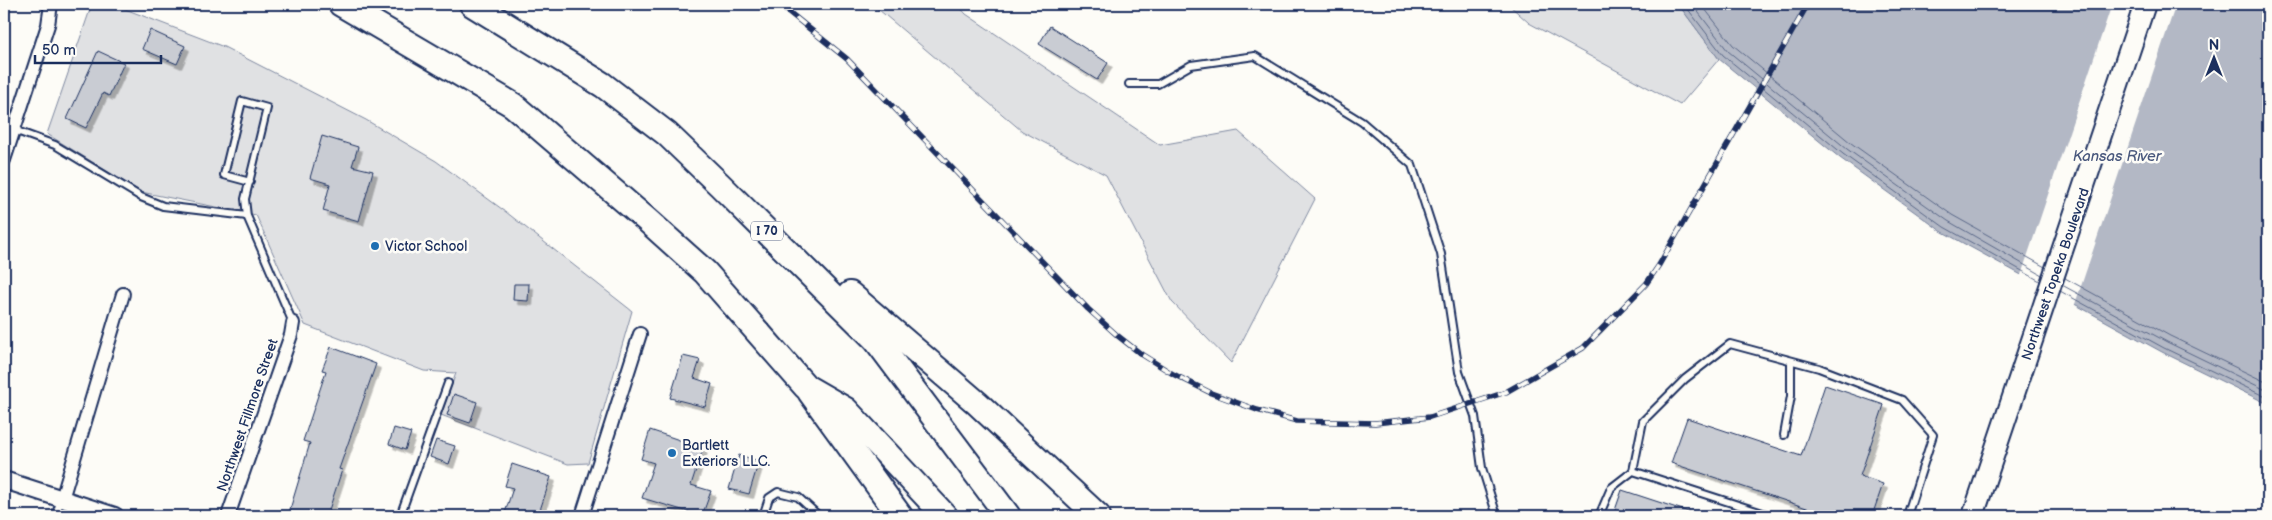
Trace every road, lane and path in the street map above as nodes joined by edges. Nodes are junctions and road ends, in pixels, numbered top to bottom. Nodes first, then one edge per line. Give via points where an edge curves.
1 (51, 4) edge
2 (341, 4) edge
3 (472, 4) edge
4 (2145, 4) edge
5 (1129, 84) dead end
6 (14, 130) junction
7 (4, 160) edge
8 (250, 182) junction
9 (720, 185) junction
10 (247, 216) junction
11 (123, 294) dead end
12 (293, 323) joint
13 (640, 334) dead end
14 (1792, 361) junction
15 (448, 383) dead end
16 (806, 387) junction
17 (1784, 436) dead end
18 (1633, 471) junction
19 (4, 480) edge
20 (62, 499) junction
21 (56, 516) edge
22 (115, 516) edge
23 (228, 516) edge
24 (400, 516) edge
25 (582, 516) edge
26 (763, 516) edge
27 (819, 516) edge
28 (900, 516) edge
29 (945, 516) edge
30 (1008, 516) edge
31 (1098, 516) edge
32 (1497, 516) edge
33 (1599, 516) edge
34 (1772, 516) edge
35 (1908, 516) edge
36 (1973, 516) edge

1 - 6 street via 48,25
2 - 16 highway via 513,105 705,272
3 - 9 highway, I 70 via 603,85 666,134
4 - 36 main road, Northwest Topeka Boulevard
5 - 32 lane via 1158,84 1191,65 1255,56 1362,122 1412,165 1441,254 1460,372 1475,416 1482,468
6 - 7 street
6 - 10 lane via 55,145 140,197 163,206
8 - 8 lane via 224,175 242,102 267,108
8 - 10 lane
9 - 30 highway, I 70 via 876,340
9 - 31 highway via 977,403
10 - 12 lane
11 - 20 street
12 - 23 street, Northwest Fillmore Street
13 - 25 street
14 - 17 lane via 1791,396
14 - 18 lane via 1730,344 1686,379 1643,421
14 - 35 lane via 1902,400 1933,436
15 - 24 lane
16 - 28 highway
16 - 29 highway via 846,410
18 - 33 lane via 1611,488
18 - 34 lane
19 - 20 street
20 - 21 lane
20 - 22 street
26 - 27 lane via 769,498 782,492 798,497

